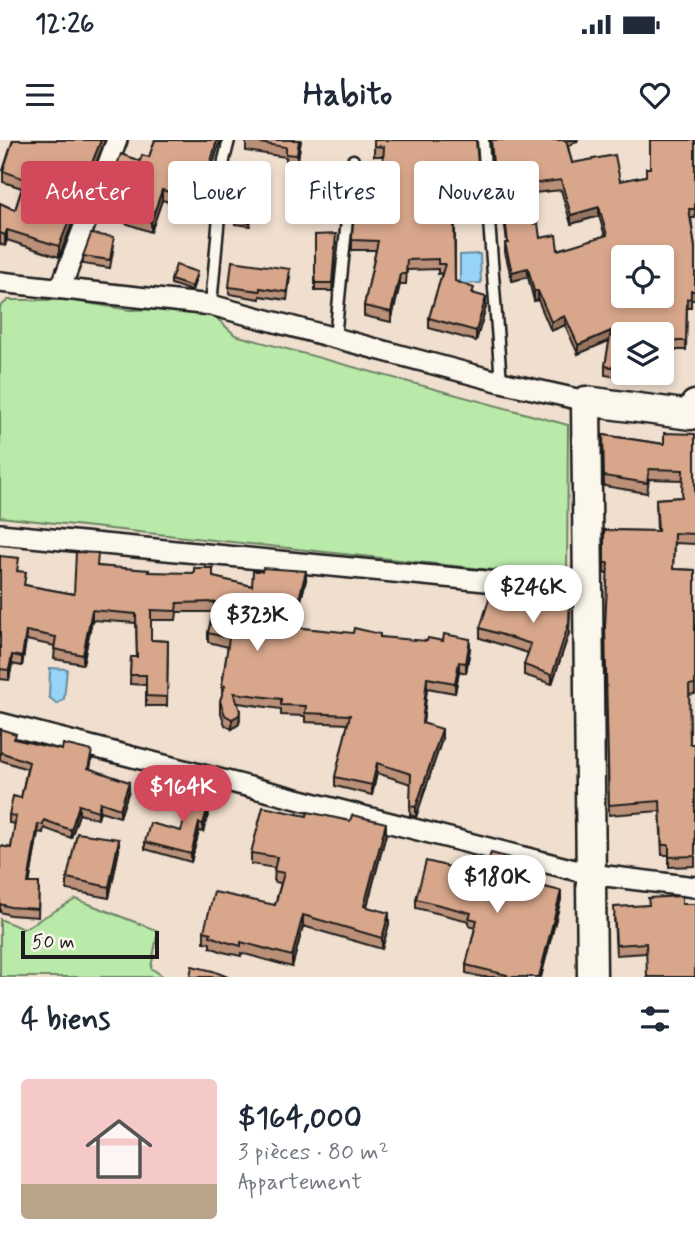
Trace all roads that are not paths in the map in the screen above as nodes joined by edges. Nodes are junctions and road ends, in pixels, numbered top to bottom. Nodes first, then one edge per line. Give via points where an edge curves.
1 (117, 140) edge
2 (229, 140) edge
3 (484, 140) edge
4 (354, 160) dead end
5 (0, 282) edge
6 (61, 287) junction
7 (211, 305) junction
8 (335, 338) junction
9 (501, 382) junction
10 (586, 401) junction
11 (693, 412) edge
12 (0, 534) edge
13 (589, 591) junction
14 (0, 723) edge
15 (590, 874) junction
16 (695, 887) edge
17 (592, 977) edge

1 - 6 street
2 - 7 lane
3 - 9 lane
4 - 8 lane
5 - 6 street
6 - 7 street
7 - 8 street
8 - 9 street
9 - 10 street
10 - 11 street
10 - 13 street
12 - 13 street
13 - 15 street
14 - 15 street
15 - 16 street
15 - 17 street

